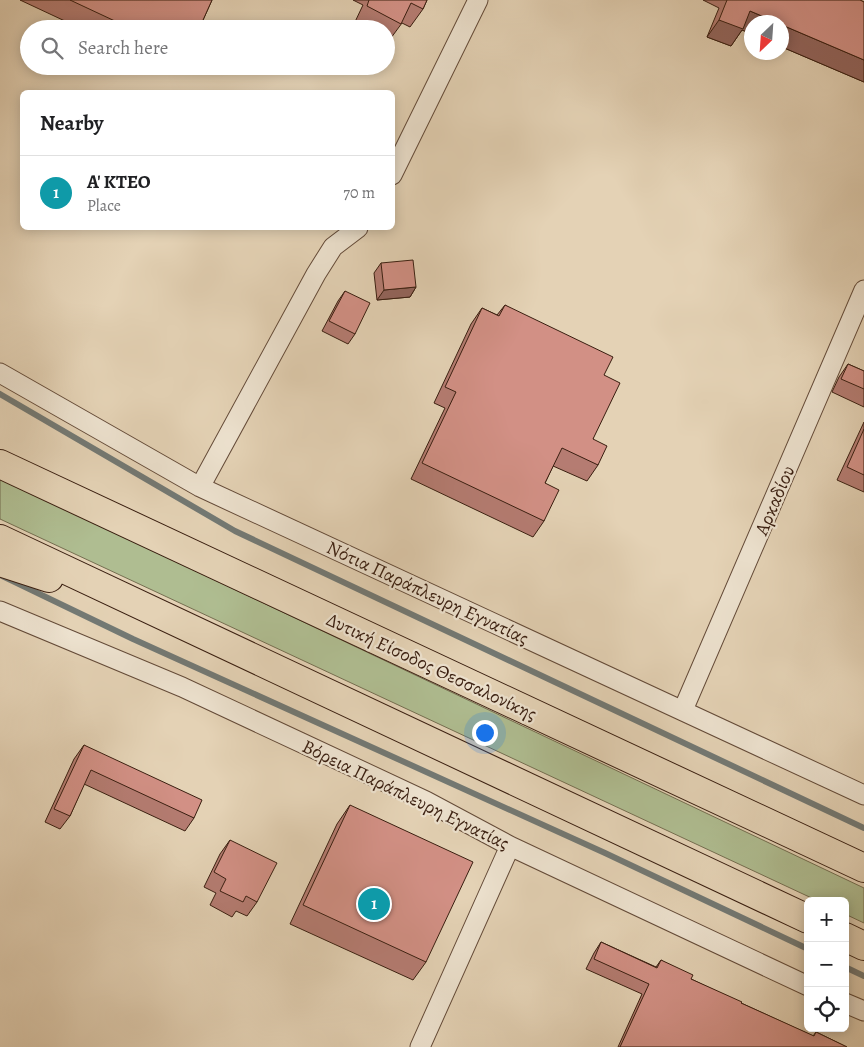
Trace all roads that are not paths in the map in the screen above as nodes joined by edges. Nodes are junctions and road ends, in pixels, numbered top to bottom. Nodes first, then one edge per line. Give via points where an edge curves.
1 (478, 0) edge
2 (395, 170) edge
3 (355, 230) edge
4 (864, 290) edge
5 (0, 373) edge
6 (1, 464) edge
7 (200, 487) junction
8 (0, 539) edge
9 (0, 562) edge
10 (0, 612) edge
11 (172, 619) junction
12 (683, 710) junction
13 (864, 795) edge
14 (510, 846) junction
15 (864, 868) edge
16 (804, 917) edge
17 (849, 939) edge
18 (864, 946) edge
19 (804, 984) edge
20 (849, 1005) edge
21 (864, 1011) edge
22 (420, 1047) edge

1 - 2 street
3 - 7 street via 334,247 316,274
4 - 12 street, Αρκαδίου
5 - 7 street, Νότια Παράπλευρη Εγνατίας
6 - 15 highway, Δυτική Είσοδος Θεσσαλονίκης
7 - 12 street, Νότια Παράπλευρη Εγνατίας
8 - 11 highway
9 - 11 highway
10 - 14 street, Βόρεια Παράπλευρη Εγνατίας via 182,687 426,801
11 - 16 highway
12 - 13 street, Νότια Παράπλευρη Εγνατίας
14 - 19 street, Βόρεια Παράπλευρη Εγνατίας
14 - 22 street
17 - 18 highway
20 - 21 street

